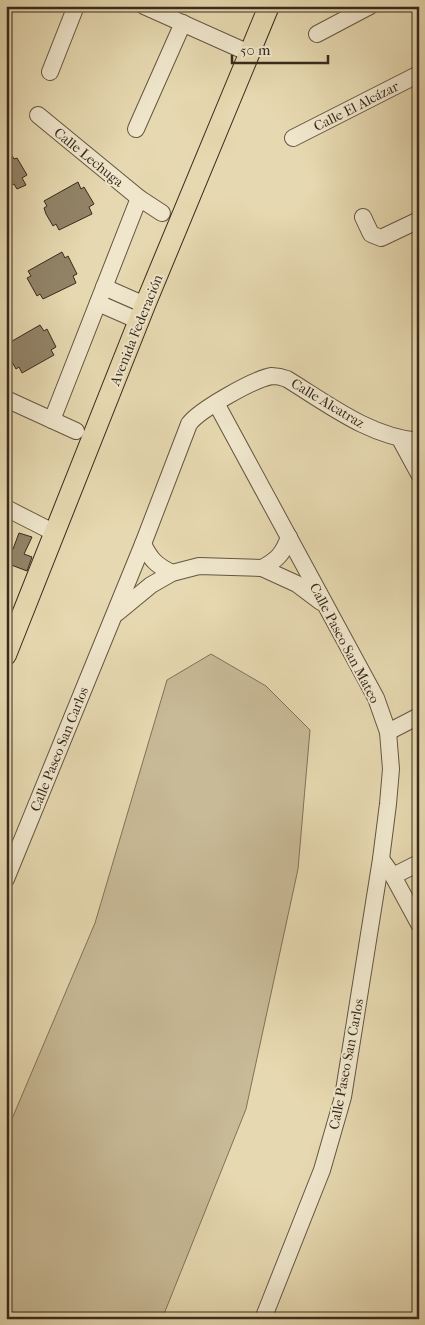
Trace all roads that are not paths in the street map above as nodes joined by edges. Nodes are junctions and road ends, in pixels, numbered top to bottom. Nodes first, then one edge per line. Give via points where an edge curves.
1 (76, 6) edge
2 (144, 6) edge
3 (269, 6) edge
4 (370, 6) edge
5 (183, 24) junction
6 (317, 34) dead end
7 (249, 53) junction
8 (50, 72) dead end
9 (419, 74) edge
10 (38, 115) dead end
11 (136, 129) dead end
12 (293, 138) dead end
13 (139, 198) junction
14 (162, 213) dead end
15 (363, 217) dead end
16 (419, 220) edge
17 (104, 287) junction
18 (98, 304) junction
19 (142, 313) junction
20 (6, 399) edge
21 (216, 403) junction
22 (52, 420) junction
23 (189, 424) joint
24 (76, 431) dead end
25 (400, 439) junction
26 (419, 441) edge
27 (419, 474) edge
28 (6, 508) edge
29 (55, 533) junction
30 (289, 537) junction
31 (143, 544) junction
32 (262, 568) junction
33 (172, 573) junction
34 (326, 607) junction
35 (112, 618) junction
36 (6, 655) edge
37 (419, 716) edge
38 (388, 732) junction
39 (382, 859) junction
40 (419, 863) edge
41 (393, 876) junction
42 (6, 879) edge
43 (419, 924) edge
44 (263, 1319) edge

1 - 8 street
2 - 5 street
3 - 7 main road, Avenida Federación
4 - 6 street
5 - 7 street
5 - 11 street
7 - 19 main road, Avenida Federación
9 - 12 street, Calle El Alcázar
10 - 13 street, Calle Lechuga
13 - 14 street, Calle Lechuga
13 - 17 street
15 - 16 street via 371,234 381,238
17 - 18 street
17 - 19 street
18 - 19 street
18 - 22 street
19 - 29 main road, Avenida Federación
20 - 22 street
21 - 23 street, Calle Alcatraz
21 - 25 street, Calle Alcatraz via 262,379 278,376 376,431
21 - 30 street, Calle Paseo San Mateo
22 - 24 street
23 - 31 street, Calle Paseo San Carlos
25 - 26 street, Calle Alcatraz
25 - 27 street
28 - 29 street
29 - 36 main road, Avenida Federación
30 - 32 street via 274,561
30 - 34 street, Calle Paseo San Mateo
31 - 33 street via 157,566
31 - 35 street, Calle Paseo San Carlos
32 - 33 street, Calle Paseo San Carlos via 199,566
32 - 34 street, Calle Paseo San Carlos via 297,584
33 - 35 street, Calle Paseo San Carlos via 151,585
34 - 38 street, Calle Paseo San Mateo via 376,698
35 - 42 street, Calle Paseo San Carlos
37 - 38 street
38 - 39 street, Calle Paseo San Mateo via 391,769
39 - 41 street
39 - 44 street, Calle Paseo San Carlos via 343,1097 322,1170
40 - 41 street
41 - 43 street

